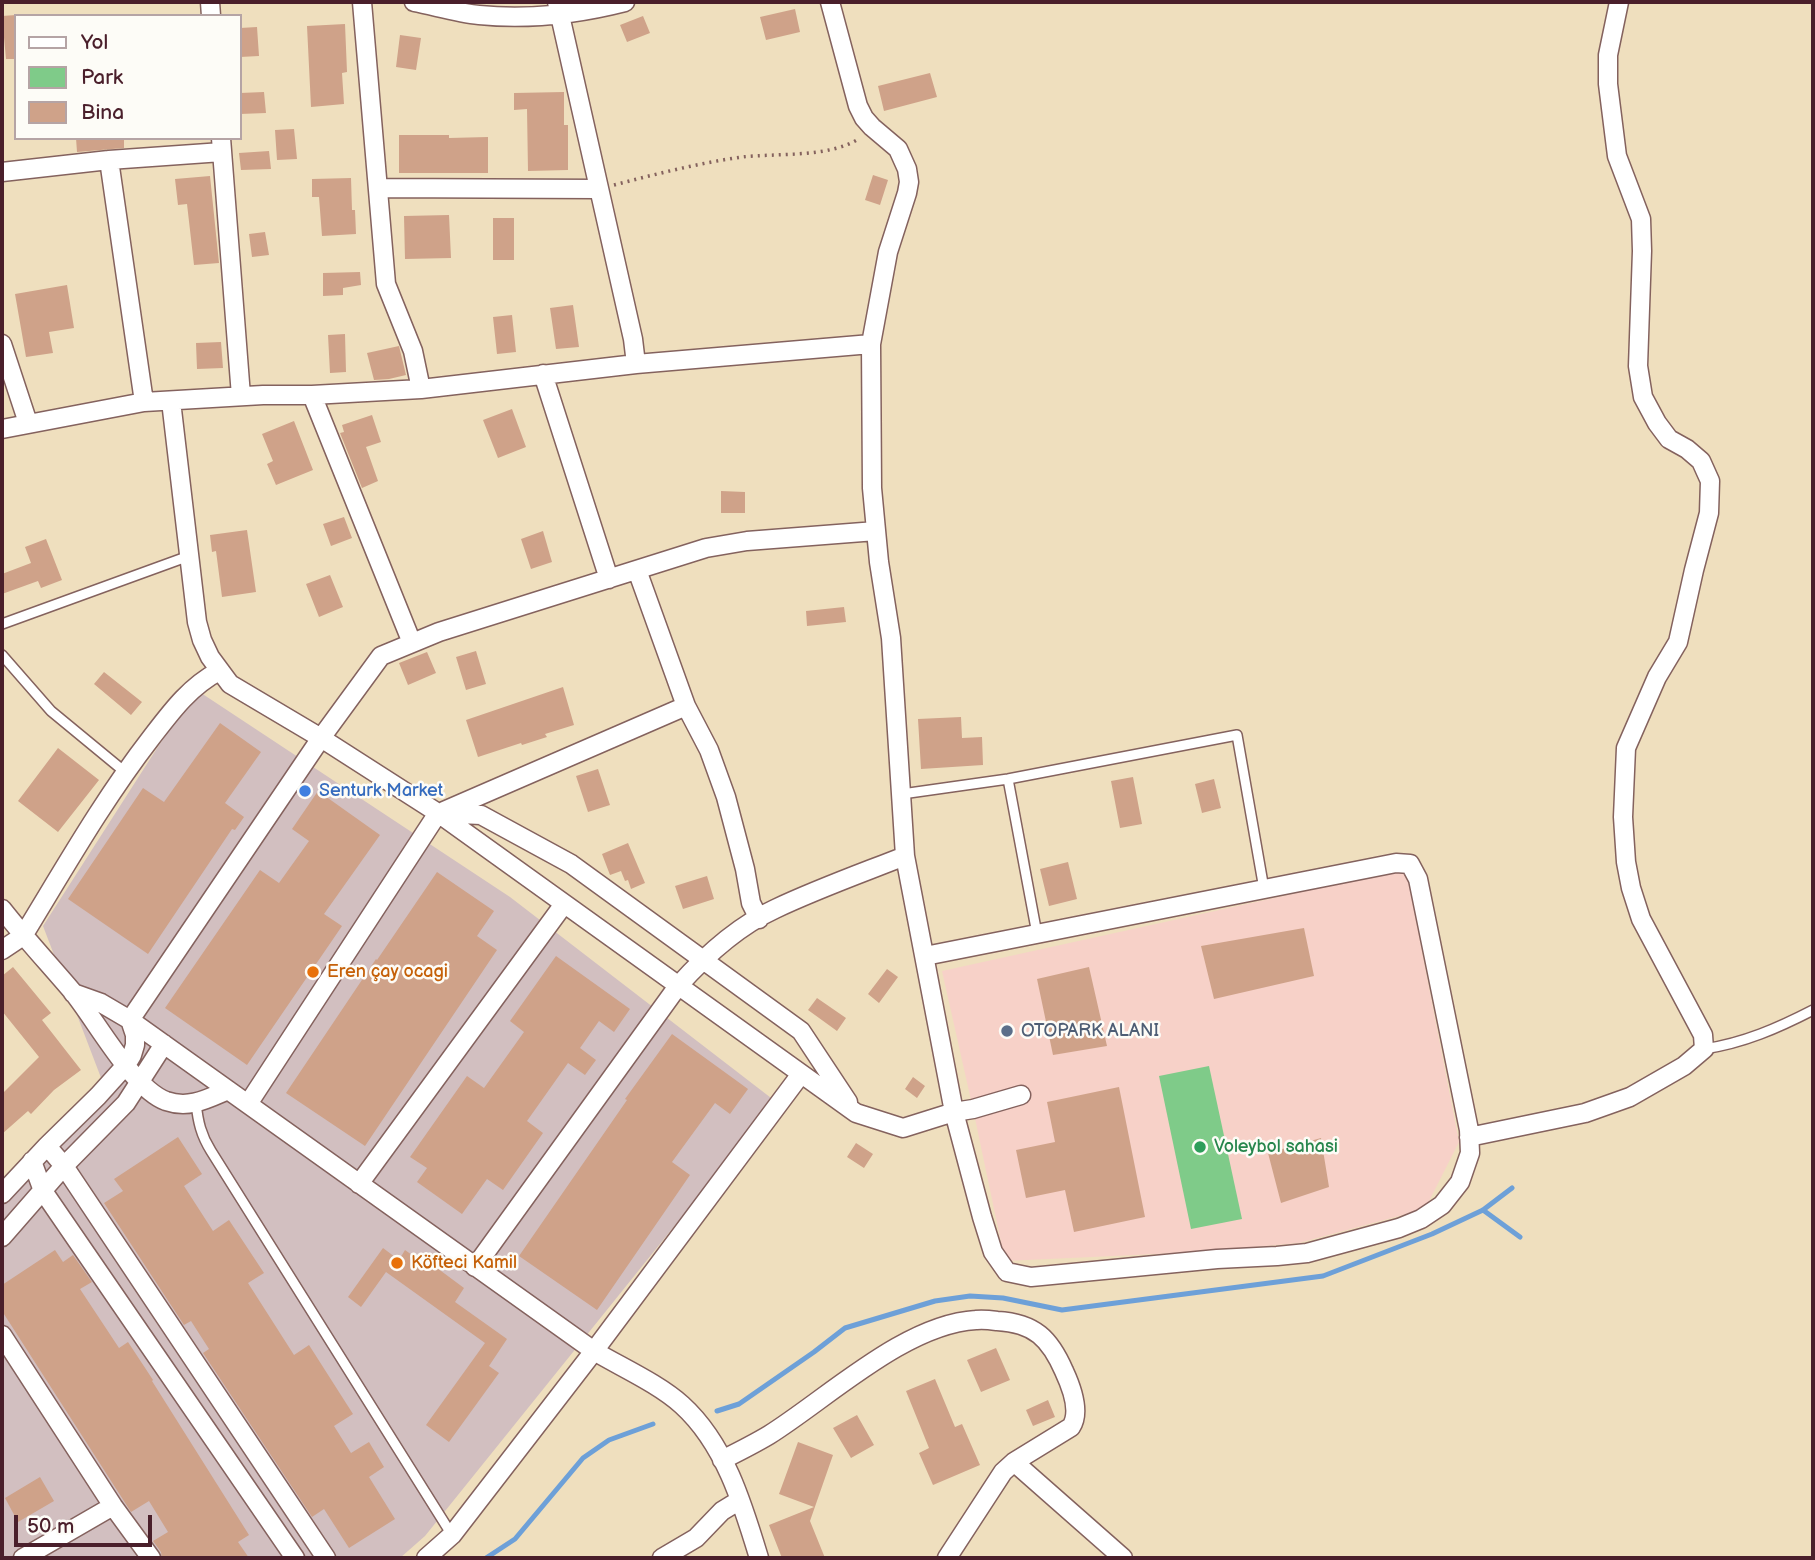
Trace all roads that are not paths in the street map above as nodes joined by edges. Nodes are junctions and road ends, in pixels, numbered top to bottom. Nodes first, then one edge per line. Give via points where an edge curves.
1 (362, 2) edge
2 (414, 2) edge
3 (625, 2) edge
4 (830, 2) edge
5 (1619, 2) edge
6 (558, 8) edge
7 (221, 145) edge
8 (109, 160) junction
9 (2, 172) edge
10 (378, 188) junction
11 (598, 189) junction
12 (2, 344) edge
13 (871, 344) junction
14 (636, 364) junction
15 (543, 374) junction
16 (421, 389) junction
17 (312, 394) junction
18 (241, 396) junction
19 (171, 401) junction
20 (144, 402) junction
21 (29, 423) junction
22 (2, 429) edge
23 (876, 531) junction
24 (189, 556) junction
25 (638, 570) junction
26 (609, 579) junction
27 (2, 624) edge
28 (412, 643) junction
29 (2, 655) edge
30 (219, 671) junction
31 (686, 706) junction
32 (321, 738) junction
33 (125, 772) junction
34 (1008, 779) junction
35 (902, 794) junction
36 (438, 813) junction
37 (905, 856) junction
38 (1264, 889) junction
39 (564, 904) junction
40 (2, 909) edge
41 (759, 919) junction
42 (1037, 934) junction
43 (23, 936) junction
44 (2, 950) edge
45 (925, 956) junction
46 (702, 959) junction
47 (678, 986) junction
48 (73, 993) junction
49 (1813, 1010) edge
50 (130, 1020) junction
51 (164, 1044) junction
52 (1704, 1049) junction
53 (126, 1065) junction
54 (802, 1074) junction
55 (141, 1081) junction
56 (228, 1090) junction
57 (1021, 1095) dead end
58 (196, 1103) junction
59 (248, 1104) junction
60 (954, 1112) junction
61 (856, 1113) junction
62 (1469, 1137) junction
63 (47, 1146) junction
64 (32, 1161) junction
65 (64, 1166) junction
66 (359, 1184) junction
67 (43, 1191) junction
68 (2, 1194) edge
69 (2, 1237) edge
70 (475, 1267) junction
71 (2, 1335) edge
72 (594, 1351) junction
73 (722, 1460) junction
74 (1014, 1462) junction
75 (740, 1500) junction
76 (113, 1506) junction
77 (452, 1535) junction
78 (23, 1558) edge
79 (151, 1558) edge
80 (295, 1558) edge
81 (326, 1558) edge
82 (426, 1558) edge
83 (662, 1558) edge
84 (759, 1558) edge
85 (947, 1558) edge
86 (1123, 1558) edge

1 - 10 street
2 - 6 street via 512,18
3 - 6 street
4 - 13 street via 858,106 872,127 898,149 909,182 888,252
5 - 52 street via 1608,55 1608,85 1618,156 1641,219 1638,366 1643,397 1669,439 1701,461 1710,481 1709,513 1678,642 1626,748 1626,862 1641,919 1703,1035
6 - 11 street
7 - 8 street
7 - 18 street
8 - 9 street
8 - 20 street
10 - 11 street
10 - 16 street via 386,284
11 - 14 street
12 - 21 street
13 - 14 street
13 - 23 street
14 - 15 street
15 - 16 street
15 - 26 street
16 - 17 street
17 - 18 street
17 - 28 street
18 - 19 street
19 - 20 street
19 - 24 street
20 - 21 street
21 - 22 street
23 - 25 street via 747,541 706,548
23 - 35 street via 891,638
24 - 27 lane
24 - 30 street via 197,622
25 - 26 street
25 - 31 street
26 - 28 street
28 - 32 street via 380,656
29 - 33 lane via 51,711
30 - 32 street via 229,684
30 - 33 street via 178,703
31 - 36 street
31 - 41 street via 722,786
32 - 36 street
32 - 50 street
33 - 43 street
34 - 35 lane
34 - 38 lane via 1237,735
34 - 42 lane
35 - 37 street
36 - 39 street
36 - 46 street via 481,815 571,864
36 - 59 street
37 - 41 street via 773,909
37 - 45 street
38 - 42 street
38 - 62 street via 1410,864 1418,879
39 - 47 street
39 - 66 street
40 - 43 street
41 - 46 street
42 - 45 street
43 - 44 street
43 - 48 street
45 - 60 street
46 - 47 street
46 - 61 street via 801,1031
47 - 54 street
47 - 70 street
48 - 50 street
48 - 53 street
49 - 52 lane via 1763,1034
50 - 51 street
50 - 53 street via 135,1045
51 - 55 street
51 - 56 street
52 - 62 street via 1630,1097 1585,1113
53 - 55 street
53 - 63 street
54 - 61 street
54 - 72 street
55 - 58 street via 164,1100
55 - 65 street via 126,1103
56 - 58 street
56 - 59 street
57 - 60 street
58 - 77 lane via 198,1124 211,1151
59 - 66 street
60 - 61 street via 903,1128
60 - 62 street via 993,1252 1007,1272 1031,1277 1307,1253 1399,1228 1442,1205 1460,1182 1470,1153
63 - 64 street
63 - 65 street
64 - 67 street
64 - 68 street
65 - 67 street
65 - 81 street
66 - 70 street
67 - 69 street
67 - 80 street
70 - 72 street
71 - 76 street
72 - 73 street via 681,1404
72 - 77 street
73 - 74 street via 768,1435 891,1350 941,1327 975,1320 1017,1324 1046,1339 1074,1398 1071,1427
73 - 75 street
74 - 85 street
74 - 86 street
75 - 83 street via 696,1538
75 - 84 street
76 - 78 street
76 - 79 street
77 - 82 street

